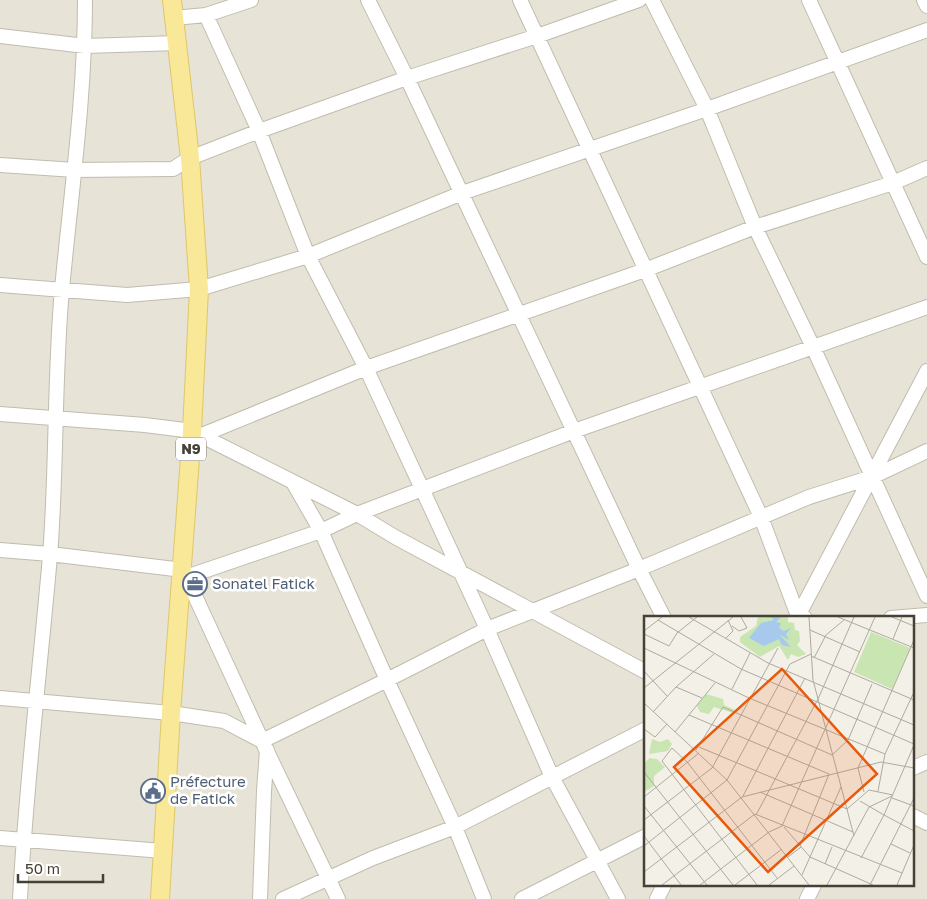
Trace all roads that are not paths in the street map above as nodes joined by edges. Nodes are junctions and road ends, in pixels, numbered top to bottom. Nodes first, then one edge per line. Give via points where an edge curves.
1 (84, 0) edge
2 (172, 0) edge
3 (251, 0) edge
4 (368, 0) edge
5 (520, 0) edge
6 (639, 0) edge
7 (652, 0) edge
8 (809, 0) edge
9 (924, 0) edge
10 (927, 6) edge
11 (206, 15) junction
12 (174, 18) junction
13 (927, 30) edge
14 (0, 36) edge
15 (537, 36) junction
16 (178, 43) junction
17 (85, 46) junction
18 (838, 62) junction
19 (407, 78) junction
20 (707, 109) junction
21 (259, 131) junction
22 (589, 149) junction
23 (190, 158) junction
24 (0, 165) edge
25 (927, 168) edge
26 (75, 170) junction
27 (893, 183) junction
28 (462, 194) junction
29 (756, 227) junction
30 (308, 256) junction
31 (927, 257) edge
32 (645, 270) junction
33 (0, 285) edge
34 (62, 290) junction
35 (199, 290) junction
36 (927, 307) edge
37 (519, 314) junction
38 (813, 347) junction
39 (366, 368) junction
40 (927, 371) edge
41 (700, 387) junction
42 (0, 414) edge
43 (56, 418) junction
44 (574, 431) junction
45 (197, 433) junction
46 (927, 451) edge
47 (872, 476) junction
48 (294, 484) junction
49 (422, 489) junction
50 (357, 514) junction
51 (761, 517) junction
52 (321, 531) junction
53 (0, 550) edge
54 (50, 554) junction
55 (639, 568) junction
56 (461, 572) junction
57 (184, 574) junction
58 (927, 596) edge
59 (532, 611) junction
60 (927, 615) edge
61 (663, 616) edge
62 (800, 616) edge
63 (801, 616) edge
64 (914, 616) edge
65 (487, 629) junction
66 (644, 671) edge
67 (387, 680) junction
68 (0, 698) edge
69 (36, 700) junction
70 (171, 713) junction
71 (644, 729) edge
72 (264, 745) junction
73 (927, 762) edge
74 (914, 768) edge
75 (552, 777) junction
76 (914, 816) edge
77 (927, 823) edge
78 (455, 827) junction
79 (644, 837) edge
80 (0, 838) edge
81 (23, 840) junction
82 (164, 851) junction
83 (598, 860) junction
84 (329, 878) junction
85 (664, 886) edge
86 (814, 886) edge
87 (20, 899) edge
88 (160, 899) edge
89 (260, 899) edge
90 (283, 899) edge
91 (338, 899) edge
92 (484, 899) edge
93 (522, 899) edge
94 (618, 899) edge
95 (657, 899) edge
96 (807, 899) edge

1 - 17 street
2 - 12 main road, N9
3 - 11 street
4 - 19 street
5 - 15 street
6 - 15 street
7 - 20 street
8 - 18 street
9 - 10 street
11 - 12 street
11 - 21 street
12 - 16 main road, N9
13 - 18 street
14 - 17 street
15 - 19 street
15 - 22 street
16 - 17 street
16 - 23 main road, N9
17 - 26 street
18 - 20 street
18 - 27 street
19 - 21 street
19 - 28 street
20 - 22 street
20 - 29 street
21 - 23 street
21 - 30 street
22 - 28 street
22 - 32 street
23 - 26 street via 173,169
23 - 35 main road, N9
24 - 26 street
25 - 27 street
26 - 34 street
27 - 29 street
27 - 31 street
28 - 30 street
28 - 37 street
29 - 32 street
29 - 38 street
30 - 35 street
30 - 39 street
32 - 37 street
32 - 41 street
33 - 34 street
34 - 35 street via 127,295
34 - 43 street
35 - 45 main road, N9
36 - 38 street
37 - 39 street
37 - 44 street
38 - 41 street
38 - 47 street
39 - 45 street
39 - 49 street
40 - 47 street
41 - 44 street
41 - 51 street
42 - 43 street
43 - 45 street
43 - 54 street
44 - 49 street
44 - 55 street
45 - 48 street
45 - 57 main road, N9
46 - 47 street
47 - 51 street
47 - 58 street
47 - 63 street
48 - 50 street
48 - 52 street
49 - 50 street
49 - 56 street
50 - 52 street
50 - 56 street
51 - 55 street
51 - 62 street
52 - 57 street
52 - 67 street
53 - 54 street
54 - 57 street
54 - 69 street
55 - 59 street
55 - 61 street
56 - 59 street
56 - 65 street
57 - 70 main road, N9
57 - 72 street
59 - 65 street
59 - 66 street
60 - 64 street
65 - 67 street
65 - 75 street
67 - 72 street
67 - 78 street
68 - 69 street
69 - 70 street
69 - 81 street
70 - 72 street via 224,721
70 - 82 main road, N9
71 - 75 street
72 - 84 street
72 - 89 street
73 - 74 street
75 - 78 street
75 - 83 street
76 - 77 street
78 - 84 street
78 - 92 street
79 - 83 street
80 - 81 street
81 - 82 street
81 - 87 street
82 - 88 main road, N9
83 - 93 street
83 - 94 street
84 - 90 street
84 - 91 street
85 - 95 street
86 - 96 street

